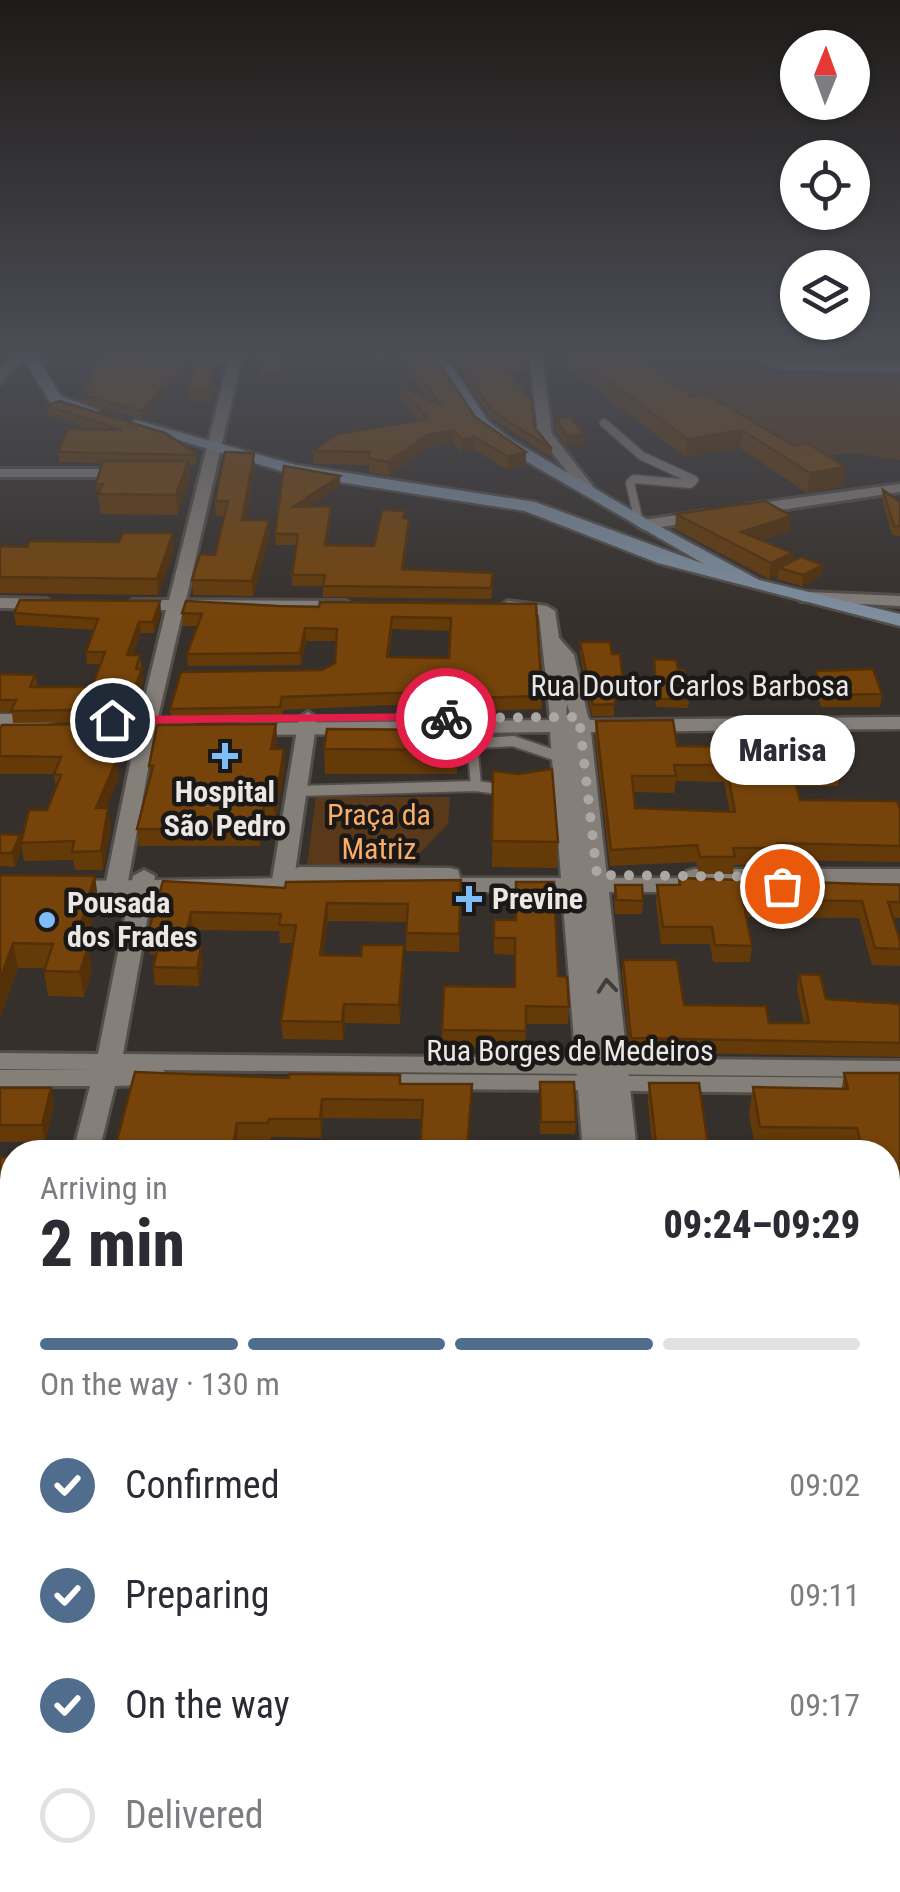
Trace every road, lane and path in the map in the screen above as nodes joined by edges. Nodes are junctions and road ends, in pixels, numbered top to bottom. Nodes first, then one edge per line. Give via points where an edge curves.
1 (194, 440) edge
2 (217, 440) edge
3 (508, 440) edge
4 (549, 440) edge
5 (623, 440) edge
6 (216, 447) junction
7 (0, 473) edge
8 (154, 473) edge
9 (894, 490) edge
10 (590, 492) junction
11 (736, 512) edge
12 (718, 514) edge
13 (641, 524) junction
14 (753, 584) junction
15 (803, 597) junction
16 (900, 602) edge
17 (0, 604) edge
18 (58, 604) edge
19 (116, 605) edge
20 (175, 605) junction
21 (370, 606) edge
22 (488, 606) edge
23 (900, 620) edge
24 (900, 714) edge
25 (0, 720) edge
26 (744, 721) junction
27 (569, 722) junction
28 (307, 724) junction
29 (900, 724) edge
30 (148, 725) junction
31 (0, 733) edge
32 (560, 774) junction
33 (471, 786) junction
34 (518, 790) edge
35 (298, 791) junction
36 (0, 875) edge
37 (900, 876) edge
38 (586, 879) junction
39 (283, 880) junction
40 (130, 881) junction
41 (780, 882) junction
42 (900, 887) edge
43 (0, 889) edge
44 (0, 1060) edge
45 (106, 1069) junction
46 (900, 1069) edge
47 (603, 1073) junction
48 (0, 1078) edge
49 (900, 1086) edge
50 (89, 1140) edge
51 (598, 1140) edge
52 (620, 1140) edge

1 - 6 main road
2 - 6 street
3 - 10 main road
4 - 10 street
5 - 13 lane via 694,480 634,479
6 - 14 main road via 295,470 529,506 664,559
6 - 20 street via 202,473
7 - 8 street
9 - 11 street
10 - 13 main road
12 - 13 street
13 - 14 main road
14 - 15 main road
15 - 16 street
15 - 23 main road
17 - 18 street
19 - 20 street
20 - 21 street
20 - 30 street via 168,676
22 - 27 street via 547,611 549,652
24 - 26 street, Rua Doutor Carlos Barbosa
25 - 30 street, Rua Doutor Carlos Barbosa
26 - 27 street, Rua Doutor Carlos Barbosa
26 - 29 street, Rua Doutor Carlos Barbosa
27 - 28 street, Rua Doutor Carlos Barbosa
27 - 32 street
27 - 38 street
28 - 30 street, Rua Doutor Carlos Barbosa
28 - 35 street
30 - 31 street, Rua Doutor Carlos Barbosa
30 - 40 street
32 - 33 lane via 523,741 507,738 480,743
32 - 38 street
33 - 34 lane
33 - 35 lane
35 - 39 street
36 - 40 street
37 - 41 street
38 - 39 street
38 - 41 street
38 - 47 street
39 - 40 street
40 - 43 street
40 - 45 street
41 - 42 street
44 - 45 street, Rua Borges de Medeiros
45 - 47 street, Rua Borges de Medeiros
45 - 48 street, Rua Borges de Medeiros
45 - 50 street
46 - 47 street, Rua Borges de Medeiros
47 - 49 street, Rua Borges de Medeiros
47 - 51 street
47 - 52 street

